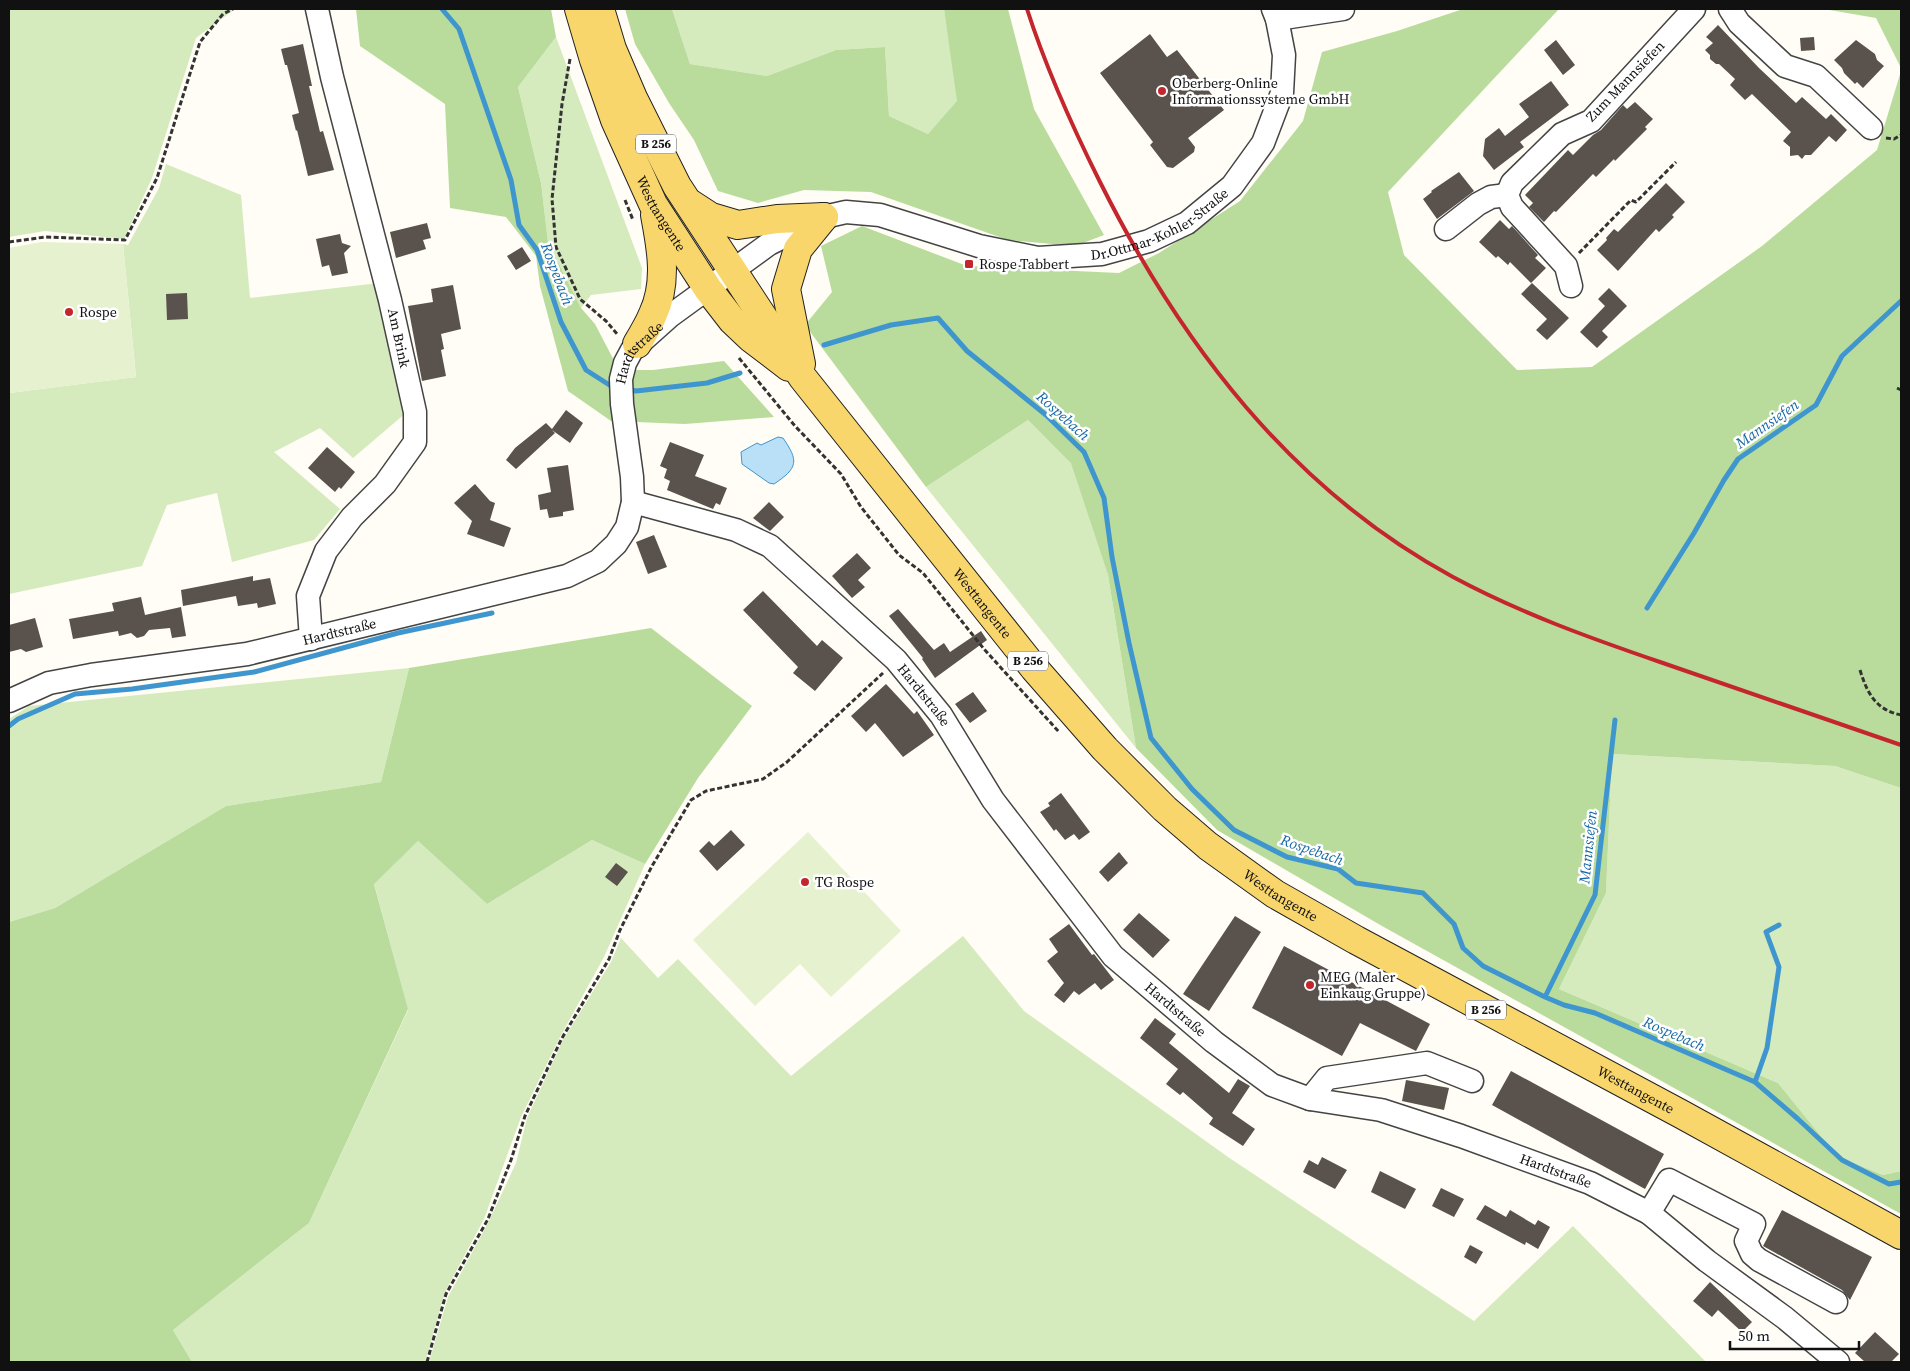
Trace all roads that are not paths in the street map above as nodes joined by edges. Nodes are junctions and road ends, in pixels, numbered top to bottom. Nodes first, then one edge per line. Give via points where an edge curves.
1 (318, 9) edge
2 (579, 9) edge
3 (600, 9) edge
4 (1343, 9) edge
5 (1694, 9) edge
6 (1730, 9) edge
7 (1275, 14) edge
8 (1871, 128) dead end
9 (1508, 196) junction
10 (687, 202) junction
11 (653, 204) junction
12 (824, 217) junction
13 (1446, 229) dead end
14 (732, 270) junction
15 (1569, 276) road end
16 (708, 289) junction
17 (634, 347) junction
18 (803, 378) junction
19 (633, 502) junction
20 (311, 639) junction
21 (9, 701) edge
22 (1472, 1081) dead end
23 (1310, 1099) junction
24 (1649, 1213) junction
25 (1901, 1235) edge
26 (1836, 1302) dead end
27 (1838, 1362) edge

1 - 20 street, Am Brink via 332,77 390,300 415,412 415,442 384,484 352,516 326,551 308,596
2 - 11 main road, Westtangente / B 256 via 615,120
3 - 10 main road, Westtangente / B 256 via 612,49 633,98
4 - 7 street
5 - 9 street, Zum Mannsiefen via 1591,121 1562,134 1512,183
6 - 8 street via 1739,23 1786,66 1816,76
7 - 12 street, Dr.Ottmar-Kohler-Straße via 1284,55 1282,93 1263,143 1232,186 1188,223 1149,241 1102,254 1038,258 979,246 880,214 846,212
9 - 13 street via 1491,197
9 - 15 street via 1512,207
10 - 12 main road via 711,218 738,225
10 - 14 main road, Westtangente / B 256
11 - 16 main road, Westtangente / B 256
11 - 17 main road, B 256 via 662,248 662,278 654,312
12 - 14 street, Dr.Ottmar-Kohler-Straße via 769,244
12 - 18 main road, B 256 via 798,249 786,289
14 - 16 street, Dr.Ottmar-Kohler-Straße
14 - 18 main road, Westtangente / B 256
16 - 17 street, Hardtstraße
16 - 18 main road, Westtangente / B 256 via 750,338
17 - 19 street, Hardtstraße via 625,363 622,379
18 - 25 main road, Westtangente / B 256 via 1034,668 1105,749 1165,809 1208,846 1275,894 1356,940
19 - 20 street, Hardtstraße via 626,527 616,544 598,561 567,576
19 - 23 street, Hardtstraße via 736,530 770,546 896,660 941,715 994,800 1113,956 1214,1042 1272,1085
20 - 21 street, Hardtstraße via 247,654 49,683
22 - 23 street via 1427,1063 1326,1078
23 - 24 street, Hardtstraße via 1381,1110 1461,1136 1590,1183
24 - 26 street via 1669,1180 1754,1224 1746,1241 1752,1254
24 - 27 street, Hardtstraße

